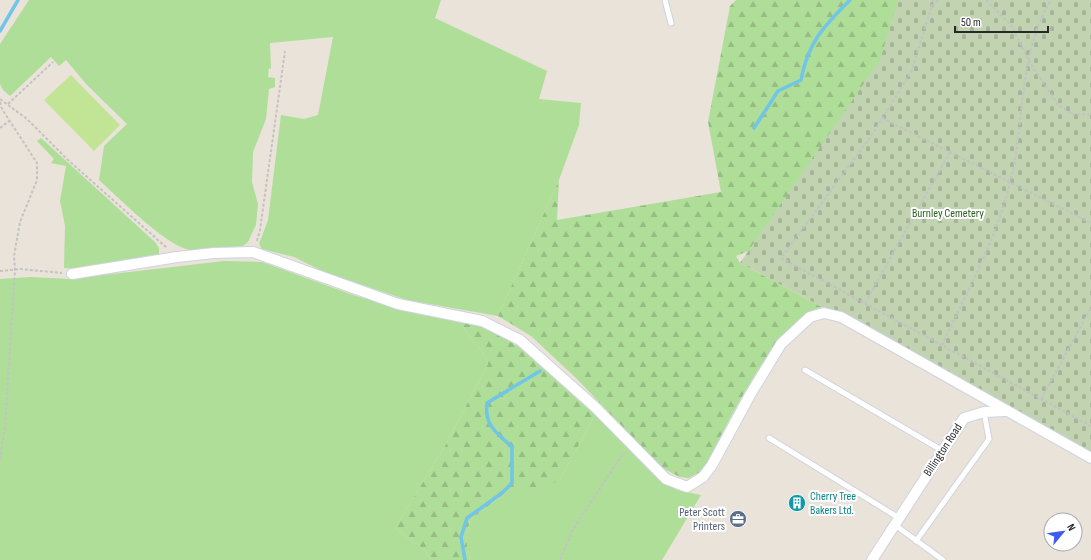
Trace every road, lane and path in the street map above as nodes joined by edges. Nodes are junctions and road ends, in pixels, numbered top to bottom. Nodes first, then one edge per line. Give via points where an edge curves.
1 (665, 0) edge
2 (933, 0) edge
3 (938, 0) edge
4 (986, 0) edge
5 (1050, 0) edge
6 (931, 8) junction
7 (671, 23) dead end
8 (285, 51) dead end
9 (1029, 61) junction
10 (53, 62) dead end
11 (0, 99) edge
12 (0, 102) edge
13 (8, 104) junction
14 (1091, 115) edge
15 (882, 118) junction
16 (9, 121) junction
17 (0, 128) edge
18 (950, 152) junction
19 (1010, 182) junction
20 (1091, 223) edge
21 (253, 252) junction
22 (177, 257) junction
23 (15, 270) junction
24 (0, 271) edge
25 (72, 274) joint
26 (865, 303) junction
27 (1091, 308) edge
28 (942, 345) junction
29 (805, 370) dead end
30 (1041, 399) junction
31 (984, 412) junction
32 (1006, 412) junction
33 (1091, 426) edge
34 (769, 438) dead end
35 (630, 442) junction
36 (943, 451) junction
37 (1091, 458) edge
38 (0, 460) edge
39 (897, 522) junction
40 (916, 541) junction
41 (560, 560) edge
42 (872, 560) edge
43 (943, 560) edge

1 - 7 lane
2 - 6 path
3 - 6 path
4 - 9 path via 1010,25
5 - 9 path via 1041,19
6 - 15 path via 912,70
8 - 21 path via 260,230
9 - 14 path via 1058,105 1073,114
9 - 19 path
10 - 13 path
11 - 13 path
12 - 16 path
13 - 22 path
15 - 18 path
15 - 26 path via 781,258
16 - 17 path
16 - 23 path via 37,163 37,180 20,222 14,256
18 - 19 path
18 - 26 path
19 - 20 path
19 - 28 path via 992,240
21 - 22 street
21 - 35 street via 398,304 482,321 520,340
22 - 25 street
23 - 24 path
23 - 25 path
23 - 38 path via 5,426
26 - 28 path
27 - 30 path
28 - 30 path
29 - 36 lane
30 - 33 path
31 - 32 street, Billington Road
31 - 36 street, Billington Road via 964,418
31 - 40 lane via 989,439
32 - 35 street via 841,317 824,313 810,317 781,344 703,477 687,487 666,479
32 - 37 street, Billington Road
34 - 39 lane
35 - 41 path via 572,530
36 - 39 street, Billington Road
39 - 40 lane
39 - 42 street, Billington Road
40 - 43 lane

